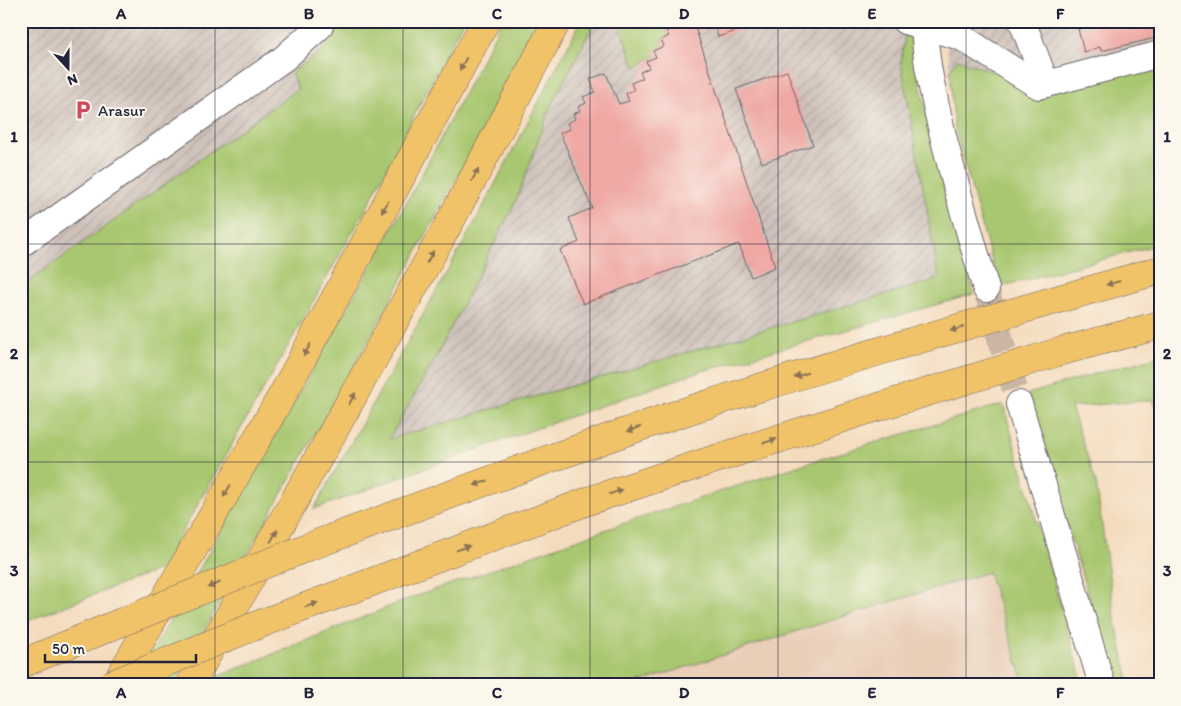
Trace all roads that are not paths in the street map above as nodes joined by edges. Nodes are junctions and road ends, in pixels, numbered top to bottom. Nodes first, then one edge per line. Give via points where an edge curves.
1 (322, 21) edge
2 (486, 21) edge
3 (557, 21) edge
4 (1022, 21) edge
5 (918, 23) edge
6 (1160, 54) edge
7 (1046, 84) junction
8 (21, 244) edge
9 (1160, 270) edge
10 (986, 289) tunnel mouth
11 (1160, 325) edge
12 (1019, 404) tunnel mouth
13 (21, 664) edge
14 (110, 685) edge
15 (115, 685) edge
16 (190, 685) edge
17 (1102, 685) edge

1 - 8 street via 283,59
2 -> 15 highway via 284,392
16 -> 3 highway via 328,442
4 - 7 street
5 - 7 street via 961,37 1039,86
5 - 10 street via 946,147
6 - 7 street
9 -> 13 highway, bridge via 827,368 513,471 308,547
14 -> 11 highway, bridge via 265,622 591,500 865,411
12 - 17 street

